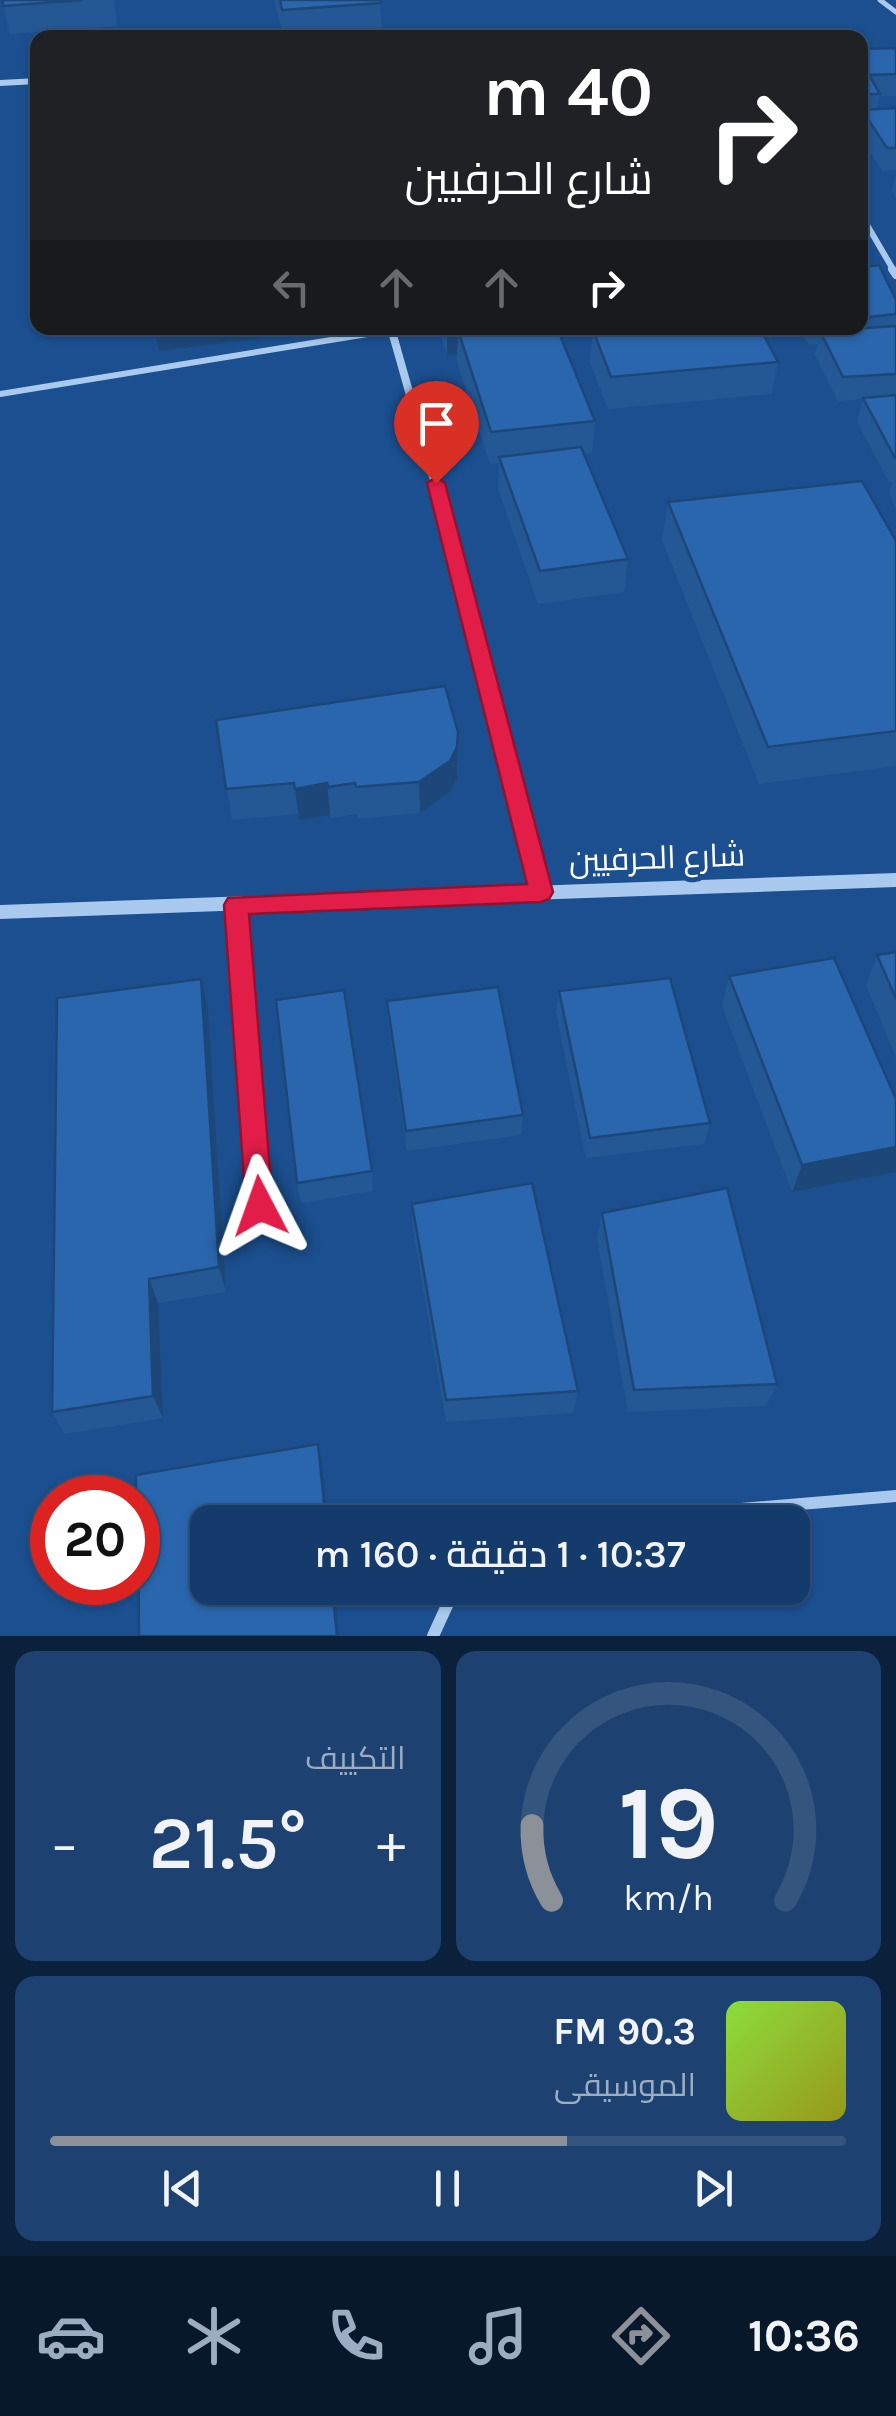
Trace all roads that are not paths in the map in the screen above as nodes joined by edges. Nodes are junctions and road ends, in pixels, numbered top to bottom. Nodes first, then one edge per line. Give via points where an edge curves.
1 (880, 0) edge
2 (896, 12) edge
3 (30, 82) edge
4 (0, 83) edge
5 (868, 227) edge
6 (896, 275) edge
7 (356, 335) edge
8 (394, 335) edge
9 (0, 394) edge
10 (896, 880) edge
11 (541, 892) junction
12 (236, 905) junction
13 (0, 912) edge
14 (260, 1206) dead end
15 (896, 1496) edge
16 (788, 1505) edge
17 (447, 1605) edge
18 (433, 1636) edge

1 - 2 lane
3 - 4 street
5 - 6 street
7 - 9 lane
8 - 11 street
10 - 11 street, شارع الحرفيين
11 - 12 street, شارع الحرفيين
12 - 13 street, شارع الحرفيين
12 - 14 lane
15 - 16 street
17 - 18 street

